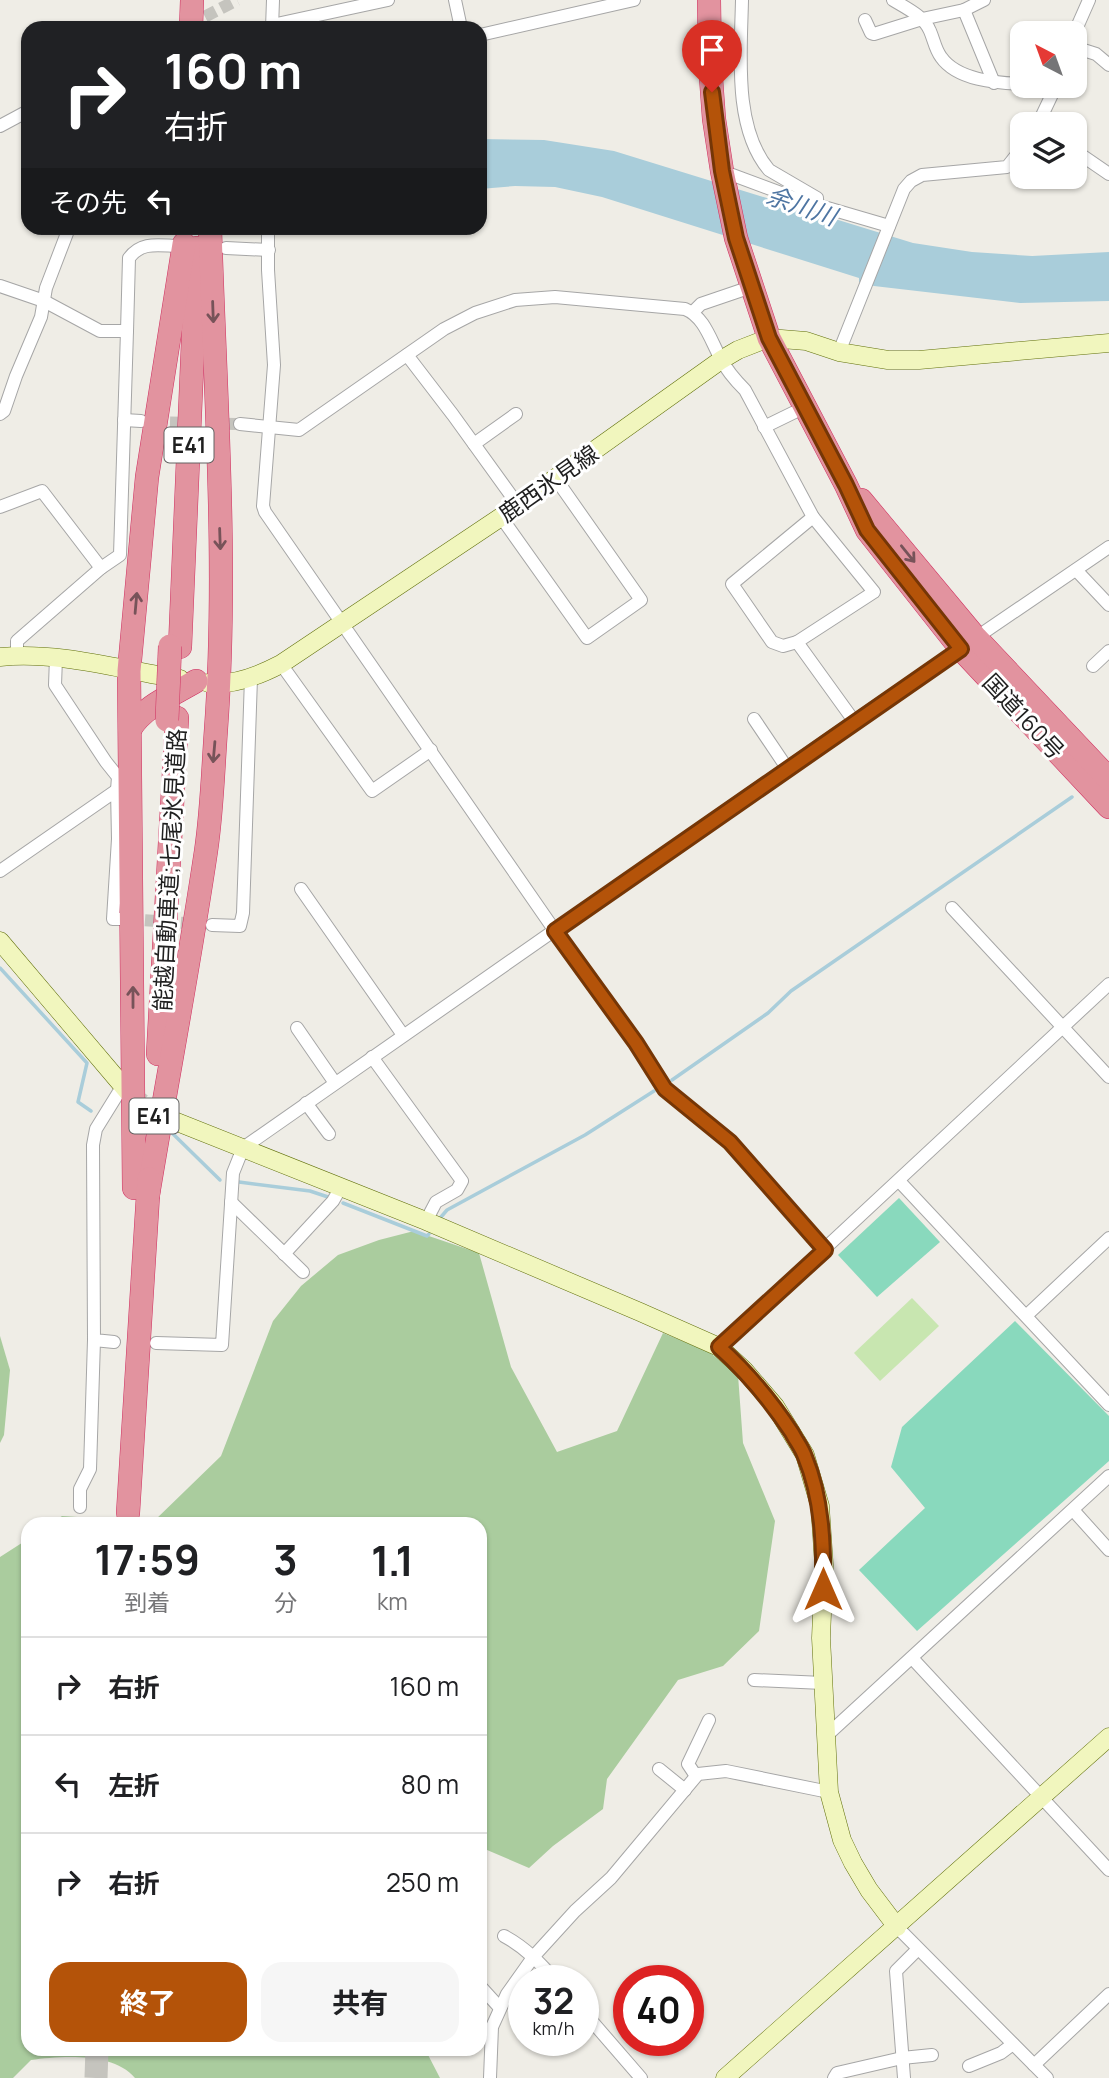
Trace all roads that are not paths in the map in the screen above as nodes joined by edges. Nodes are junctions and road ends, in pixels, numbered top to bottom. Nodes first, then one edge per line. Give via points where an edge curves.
1 (192, 0) edge
2 (204, 0) edge
3 (273, 0) edge
4 (388, 0) edge
5 (455, 0) edge
6 (634, 0) edge
7 (709, 0) edge
8 (742, 0) edge
9 (893, 0) edge
10 (984, 0) edge
11 (1089, 0) edge
12 (964, 10) junction
13 (922, 19) junction
14 (865, 20) dead end
15 (191, 21) edge
16 (205, 21) edge
17 (272, 21) edge
18 (298, 21) edge
19 (460, 21) edge
20 (1080, 21) edge
21 (487, 33) edge
22 (878, 33) junction
23 (882, 47) dead end
24 (1087, 51) edge
25 (1109, 65) edge
26 (994, 83) junction
27 (1010, 84) edge
28 (21, 115) edge
29 (0, 126) edge
30 (1087, 158) edge
31 (1010, 163) edge
32 (722, 171) junction
33 (1109, 173) edge
34 (817, 205) junction
35 (889, 226) junction
36 (67, 235) edge
37 (268, 235) edge
38 (199, 238) edge
39 (269, 246) junction
40 (0, 286) edge
41 (751, 287) junction
42 (44, 301) junction
43 (693, 312) junction
44 (127, 331) junction
45 (769, 338) junction
46 (1109, 343) edge
47 (839, 352) junction
48 (407, 355) junction
49 (721, 360) junction
50 (805, 407) junction
51 (0, 414) edge
52 (516, 414) dead end
53 (124, 420) junction
54 (141, 421) tunnel mouth
55 (240, 424) tunnel mouth
56 (269, 426) junction
57 (764, 427) junction
58 (474, 444) junction
59 (556, 479) junction
60 (518, 505) junction
61 (0, 507) edge
62 (501, 517) junction
63 (813, 517) junction
64 (1109, 547) edge
65 (101, 568) junction
66 (1076, 570) junction
67 (1109, 605) edge
68 (343, 624) junction
69 (797, 642) junction
70 (968, 643) junction
71 (1109, 651) edge
72 (9, 657) edge
73 (56, 658) junction
74 (281, 664) junction
75 (1093, 666) dead end
76 (129, 671) junction
77 (251, 678) junction
78 (207, 683) junction
79 (754, 719) dead end
80 (854, 721) junction
81 (130, 730) junction
82 (431, 750) junction
83 (788, 768) junction
84 (1109, 779) edge
85 (117, 790) junction
86 (1109, 807) edge
87 (0, 871) edge
88 (301, 888) dead end
89 (952, 908) dead end
90 (124, 919) dead end
91 (212, 925) tunnel mouth
92 (555, 931) junction
93 (0, 941) edge
94 (1109, 984) edge
95 (1063, 1027) junction
96 (297, 1028) dead end
97 (403, 1035) junction
98 (372, 1057) junction
99 (1109, 1077) edge
100 (334, 1083) junction
101 (125, 1090) joint
102 (306, 1102) junction
103 (167, 1118) tunnel mouth
104 (329, 1134) dead end
105 (243, 1148) junction
106 (900, 1181) junction
107 (341, 1187) junction
108 (141, 1191) junction
109 (231, 1202) junction
110 (426, 1221) junction
111 (1109, 1238) edge
112 (825, 1250) junction
113 (284, 1254) junction
114 (303, 1272) dead end
115 (1027, 1315) junction
116 (93, 1340) junction
117 (114, 1342) dead end
118 (156, 1343) dead end
119 (719, 1347) junction
120 (1109, 1405) edge
121 (1109, 1476) edge
122 (80, 1507) dead end
123 (1073, 1510) junction
124 (123, 1512) dead end
125 (1109, 1550) edge
126 (912, 1658) junction
127 (754, 1680) dead end
128 (823, 1683) junction
129 (709, 1720) dead end
130 (825, 1737) junction
131 (1109, 1737) edge
132 (659, 1769) dead end
133 (696, 1776) junction
134 (685, 1790) junction
135 (829, 1792) junction
136 (1042, 1799) junction
137 (1109, 1870) edge
138 (897, 1927) junction
139 (504, 1936) dead end
140 (917, 1950) junction
141 (534, 1956) junction
142 (542, 1965) edge
143 (487, 1994) edge
144 (1109, 1994) edge
145 (500, 2008) junction
146 (599, 2029) edge
147 (1013, 2044) junction
148 (932, 2055) dead end
149 (902, 2058) junction
150 (1034, 2065) junction
151 (969, 2066) dead end
152 (490, 2078) edge
153 (641, 2078) edge
154 (725, 2078) edge
155 (834, 2078) edge
156 (904, 2078) edge
157 (1047, 2078) edge

1 - 15 highway
2 - 16 highway
3 - 17 street
4 - 18 street
5 - 19 street
6 - 21 street
7 - 32 highway, 国道160号 via 714,119
8 - 34 street via 743,110 750,135 769,170 817,198
9 - 13 street
10 - 12 street
11 - 20 street
12 - 13 street
12 - 26 street
13 - 22 street
13 - 26 street via 942,60 964,74
14 - 22 street via 871,33
22 - 23 street
24 - 25 street
26 - 27 street
28 - 29 street
30 - 33 street
31 - 35 street via 922,175 904,189
32 - 34 street
32 - 41 highway, 国道160号
34 - 35 street
35 - 47 street
36 - 42 street
37 - 39 street
38 - 39 street
38 - 44 street via 135,249 129,258
76 -> 38 highway via 147,477
38 -> 78 highway via 220,551 221,640
38 - 108 highway, 能越自動車道;七尾氷見道路 / E41 via 175,647 166,953
39 - 56 street via 274,365
40 - 42 street
41 - 43 street via 701,304
41 - 45 highway, 国道160号
42 - 44 street via 100,331
42 - 51 street
43 - 48 street via 555,297 515,300 475,313
43 - 49 street
44 - 53 street
45 - 47 street, 鹿西氷見線 via 806,341
45 - 49 street, 鹿西氷見線
45 - 50 highway, 国道160号
46 - 47 street, 鹿西氷見線 via 919,360
48 - 56 street via 299,430
48 - 58 street
49 - 57 street via 745,390
49 - 59 street, 鹿西氷見線
50 - 57 street
50 - 70 highway, 国道160号 via 846,485 881,522
52 - 58 street
53 - 54 street
53 - 65 street via 120,555
55 - 56 street
56 - 68 street via 265,512
57 - 63 street
58 - 60 street
59 - 60 street, 鹿西氷見線
59 - 62 street via 641,600 587,638
60 - 62 street, 鹿西氷見線
61 - 65 street via 42,491
62 - 68 street, 鹿西氷見線
63 - 69 street via 874,592
63 - 69 street via 732,584 772,642 783,646
64 - 66 street
65 - 72 street via 17,641
66 - 67 street
66 - 70 street
68 - 74 street, 鹿西氷見線
68 - 82 street
69 - 80 street
70 - 80 street
70 - 84 highway, 国道160号
70 - 86 highway, 国道160号
71 - 75 street
72 - 73 street, 鹿西氷見線
73 - 76 street, 鹿西氷見線
73 - 85 street via 55,685 118,777
74 - 77 street, 鹿西氷見線
74 - 82 street via 372,791
76 - 78 street, 鹿西氷見線
76 - 81 highway
77 - 78 street, 鹿西氷見線
77 - 91 street via 243,913 240,926
78 - 81 highway via 146,710
78 -> 108 highway via 216,726 206,848
79 - 83 street
80 - 83 street
108 -> 81 highway
82 - 92 street
83 - 92 street
85 - 87 street
85 - 90 street via 113,919
88 - 97 street
89 - 95 street
92 - 97 street
92 - 112 street via 665,1089 730,1142
93 - 101 street
94 - 95 street
95 - 99 street
95 - 106 street
96 - 100 street
97 - 98 street
98 - 100 street
98 - 110 street via 461,1181 457,1190 436,1202
100 - 102 street
101 - 116 street via 96,1129 93,1145
102 - 104 street
102 - 105 street
103 - 105 street
105 - 107 street
105 - 109 street via 233,1173
106 - 112 street
106 - 115 street
107 - 110 street
107 - 113 street
108 - 124 highway, 能越自動車道;七尾氷見道路 / E41
109 - 113 street
109 - 118 street via 222,1345
110 - 119 street
111 - 115 street
112 - 119 street
113 - 114 street
115 - 120 street
116 - 117 street
116 - 122 street via 90,1469 80,1489
119 - 128 street via 775,1406 805,1455 820,1506
121 - 123 street
123 - 125 street
123 - 126 street
126 - 130 street
126 - 136 street
127 - 128 street
128 - 130 street
129 - 133 street via 688,1764
130 - 135 street
131 - 136 street
132 - 134 street
133 - 134 street
133 - 135 street via 726,1771
134 - 141 street via 611,1878
135 - 138 street via 853,1863
136 - 137 street
136 - 138 street
138 - 140 street
138 - 154 street
139 - 141 street
140 - 147 street
140 - 149 street via 896,1971
141 - 142 street
141 - 145 street
143 - 145 street
144 - 150 street
145 - 152 street via 492,2027
146 - 153 street
147 - 150 street
147 - 151 street
148 - 149 street
149 - 155 street via 838,2073
149 - 156 street
150 - 157 street

